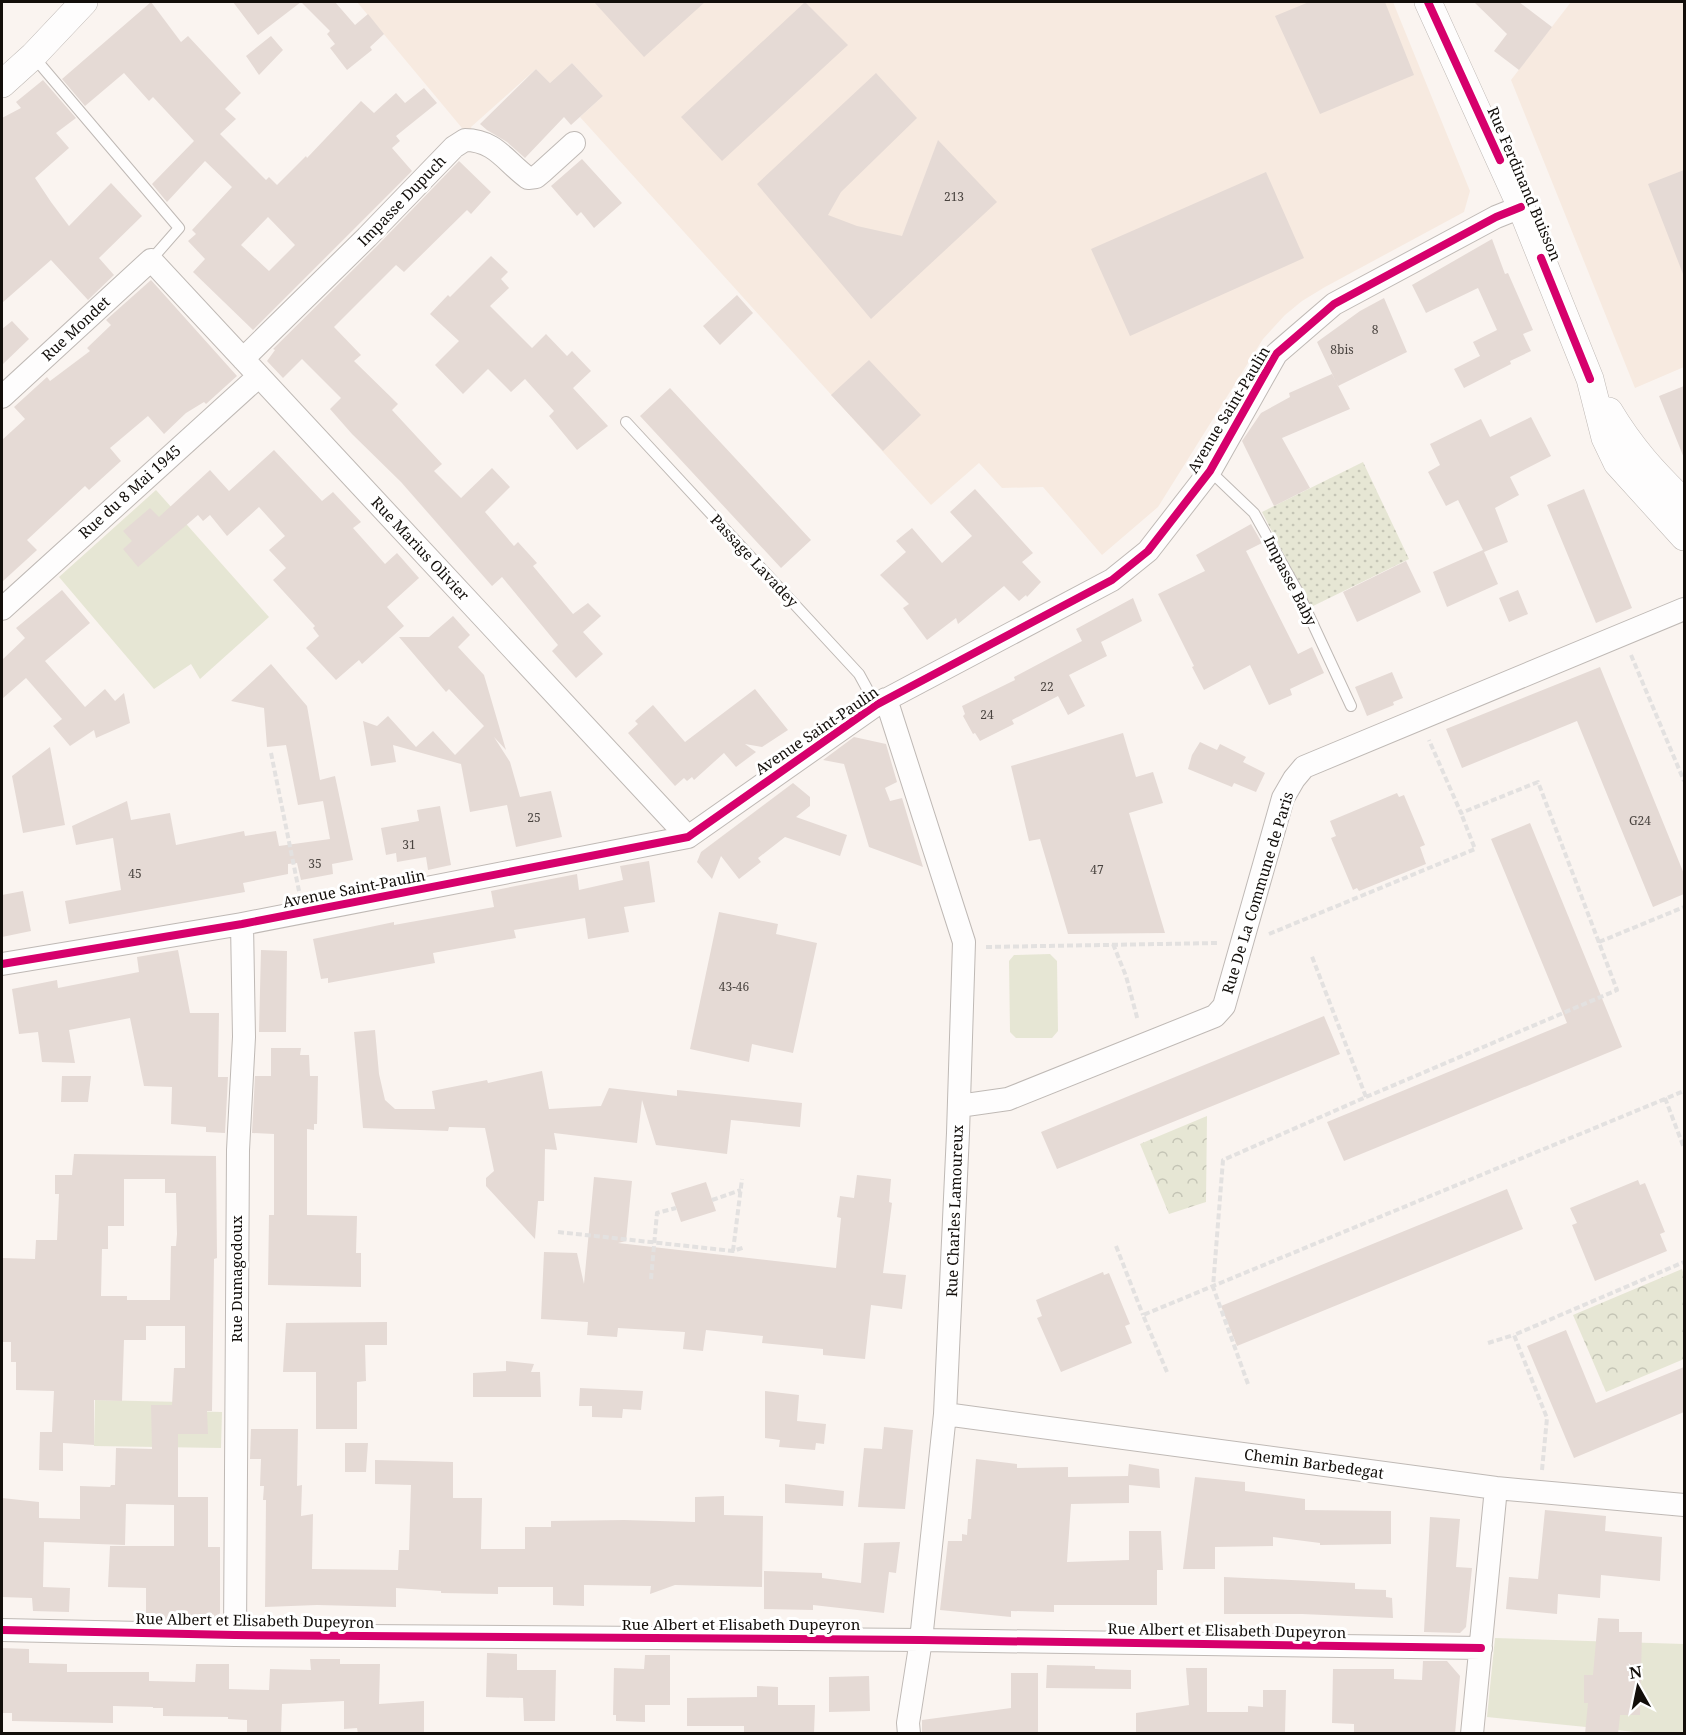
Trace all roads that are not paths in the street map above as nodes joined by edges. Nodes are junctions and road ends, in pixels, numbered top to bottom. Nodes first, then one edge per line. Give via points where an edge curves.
1 (84, 2) edge
2 (1428, 2) edge
3 (33, 56) junction
4 (2, 84) edge
5 (574, 143) dead end
6 (1521, 207) junction
7 (151, 260) junction
8 (243, 359) junction
9 (259, 376) junction
10 (1590, 379) junction
11 (2, 397) edge
12 (626, 423) dead end
13 (1210, 471) junction
14 (1684, 502) edge
15 (1684, 537) edge
16 (2, 609) edge
17 (1684, 609) edge
18 (881, 702) junction
19 (1351, 706) dead end
20 (688, 837) junction
21 (242, 924) junction
22 (2, 964) edge
23 (959, 1106) junction
24 (945, 1414) junction
25 (1496, 1488) junction
26 (1684, 1505) edge
27 (2, 1630) edge
28 (235, 1635) junction
29 (921, 1640) junction
30 (1481, 1648) junction
31 (909, 1734) edge
32 (1472, 1734) edge

1 - 3 street
2 - 6 street, Rue Ferdinand Buisson
3 - 4 street
3 - 7 lane via 179,228
5 - 8 street, Impasse Dupuch via 536,177 528,178 485,142 465,140 454,147
6 - 10 street, Rue Ferdinand Buisson
6 - 13 street, Avenue Saint-Paulin via 1334,304 1276,354
7 - 8 street, Rue Marius Olivier
7 - 11 street, Rue Mondet
8 - 9 street, Rue Marius Olivier
9 - 16 street, Rue du 8 Mai 1945
9 - 20 street, Rue Marius Olivier
10 - 14 street, Rue Ferdinand Buisson via 1635,452
10 - 15 street, Rue Ferdinand Buisson via 1605,438 1617,463
12 - 18 lane, Passage Lavadey
13 - 18 street, Avenue Saint-Paulin via 1148,551 1112,580
13 - 19 lane, Impasse Baby via 1254,513 1298,592
17 - 23 street, Rue De La Commune de Paris via 1304,767 1283,798 1224,1006 1215,1016 1008,1099
18 - 20 street, Avenue Saint-Paulin
18 - 23 street, Rue Charles Lamoureux via 964,942
20 - 21 street, Avenue Saint-Paulin
21 - 22 street, Avenue Saint-Paulin
21 - 28 street, Rue Dumagodoux via 244,1037 238,1150
23 - 24 street, Rue Charles Lamoureux
24 - 25 street, Chemin Barbedegat
24 - 29 street, Rue Charles Lamoureux
25 - 26 street, Chemin Barbedegat
25 - 30 street
27 - 28 street, Rue Albert et Elisabeth Dupeyron
28 - 29 street, Rue Albert et Elisabeth Dupeyron
29 - 30 street, Rue Albert et Elisabeth Dupeyron
29 - 31 street, Rue Charles Lamoureux
30 - 32 street

